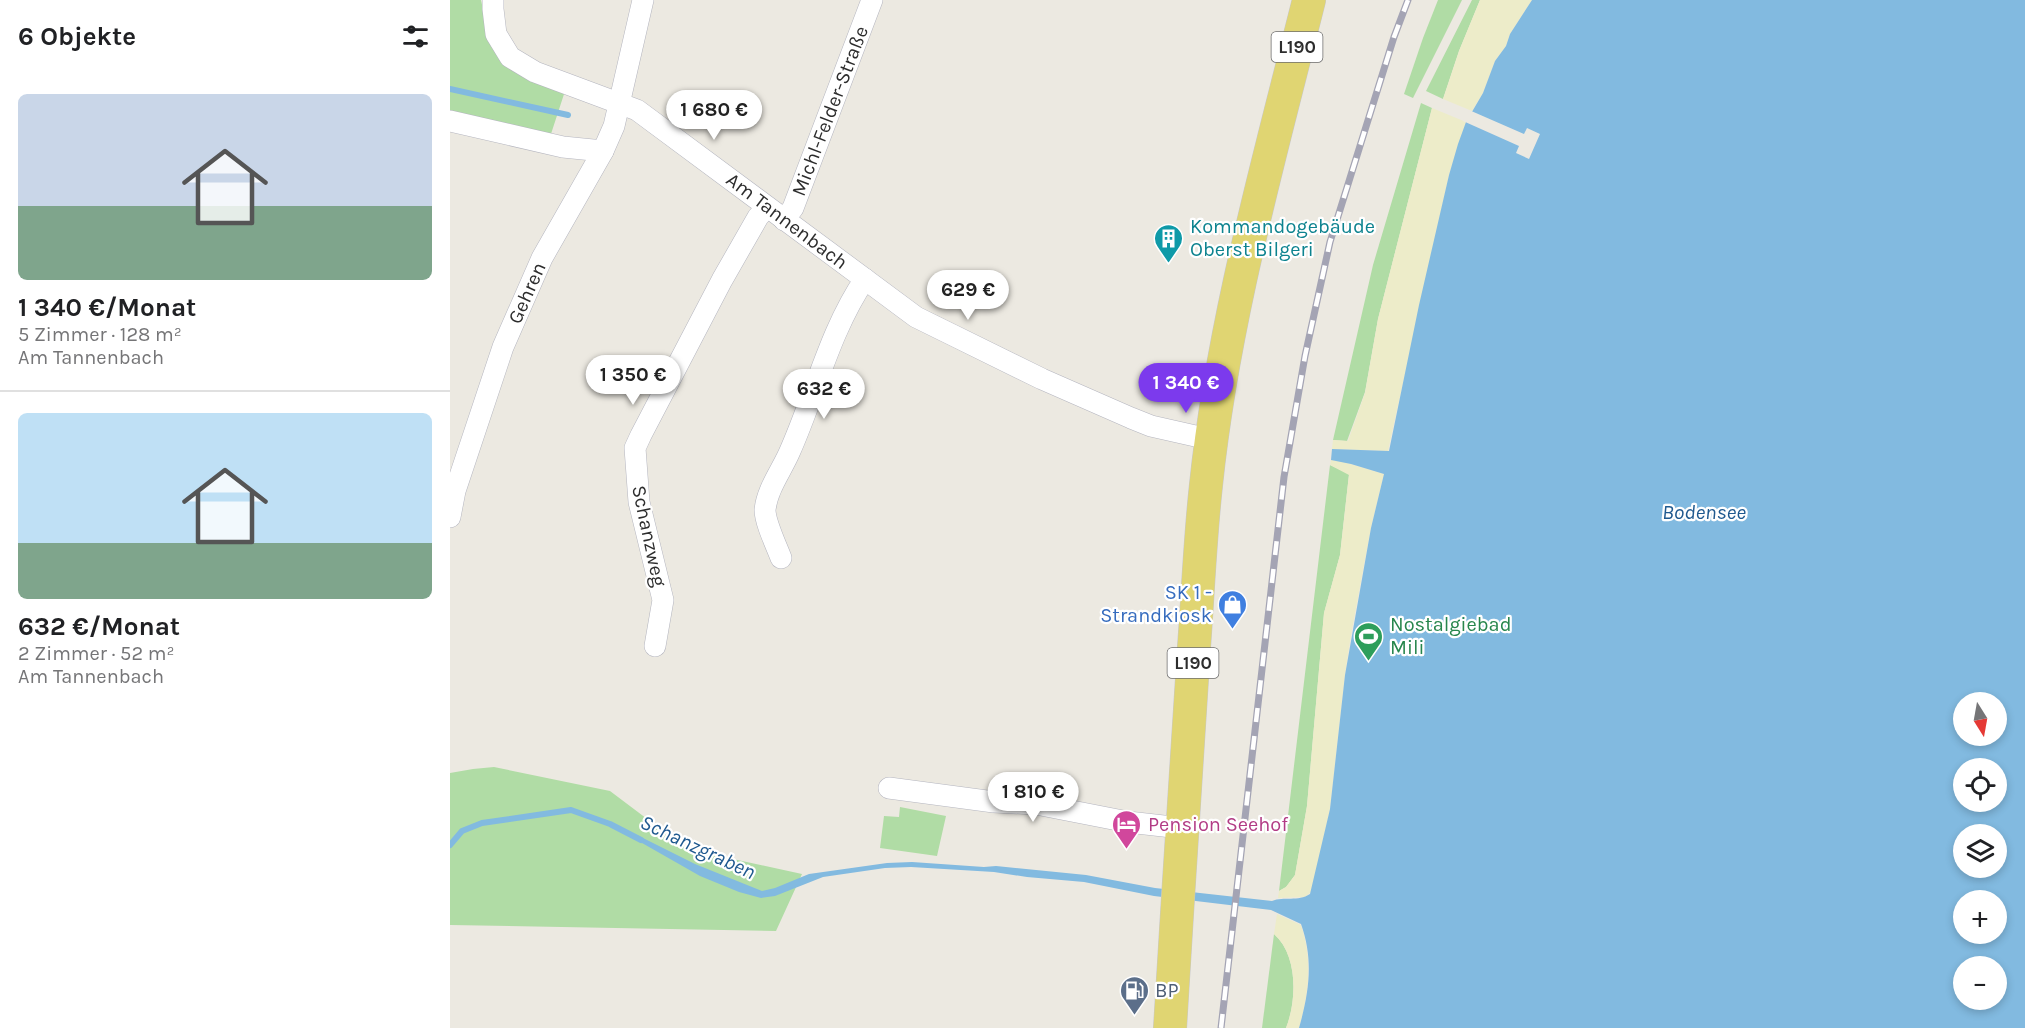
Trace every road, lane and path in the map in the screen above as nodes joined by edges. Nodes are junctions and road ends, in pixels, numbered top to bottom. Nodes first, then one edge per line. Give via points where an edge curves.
1 (494, 0) edge
2 (643, 0) edge
3 (872, 0) edge
4 (1309, 0) edge
5 (620, 103) junction
6 (450, 121) edge
7 (603, 151) junction
8 (767, 207) junction
9 (784, 220) junction
10 (865, 279) junction
11 (1213, 440) junction
12 (453, 492) edge
13 (450, 517) edge
14 (781, 558) dead end
15 (656, 646) dead end
16 (889, 788) dead end
17 (1181, 828) junction
18 (1170, 1028) edge

1 - 5 street, Am Tannenbach via 496,34 510,57 535,72
2 - 5 street, Gehren
3 - 9 street, Michl-Felder-Straße via 793,208
4 - 11 main road, L190 via 1222,368
5 - 7 street, Gehren
5 - 8 street, Am Tannenbach via 637,110
6 - 7 street via 563,147
7 - 12 street, Gehren via 542,258 503,347
8 - 9 street, Am Tannenbach
8 - 15 street, Schanzweg via 722,280 635,448 639,502 663,600
9 - 10 street, Am Tannenbach
10 - 11 street, Am Tannenbach via 916,317 1042,378 1151,426
10 - 14 street, Am Tannenbach via 837,333 790,453 767,499 765,513
11 - 17 main road, L190 via 1206,484
12 - 13 street, Gehren
16 - 17 street via 1036,804
17 - 18 main road, L190

